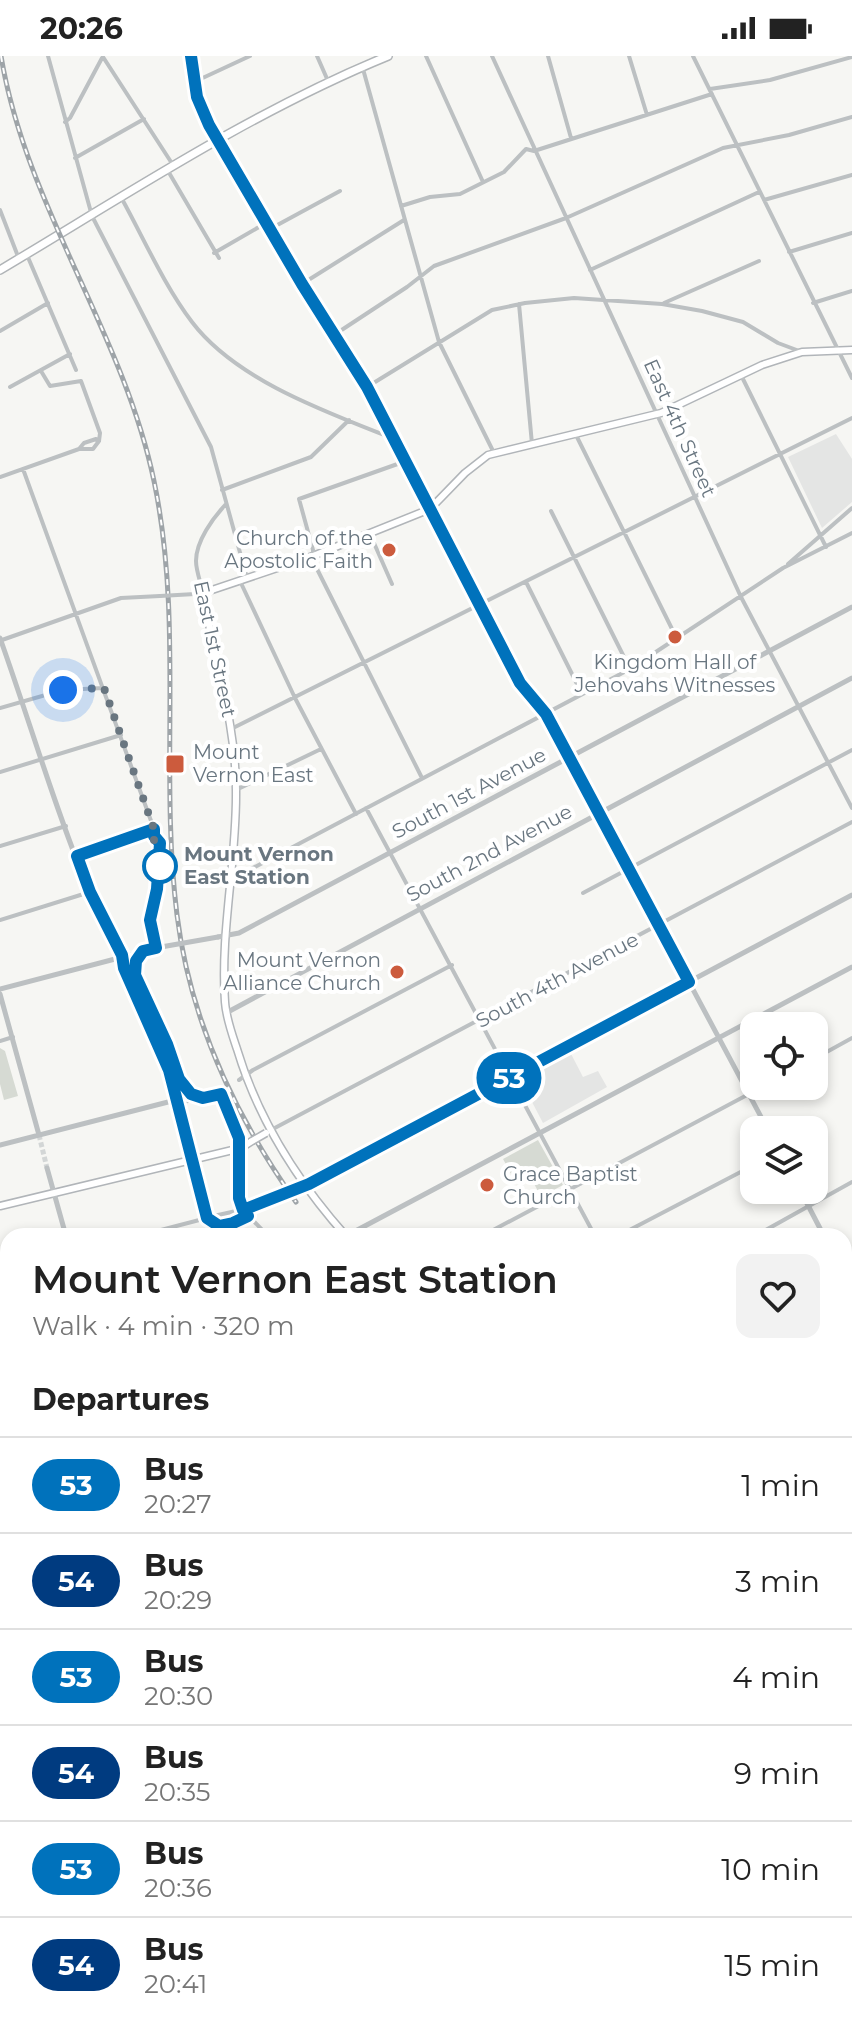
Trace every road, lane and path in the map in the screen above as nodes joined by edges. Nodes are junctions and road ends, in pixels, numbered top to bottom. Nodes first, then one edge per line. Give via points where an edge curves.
1 (48, 56) edge
2 (103, 56) edge
3 (191, 56) edge
4 (250, 56) edge
5 (317, 56) edge
6 (388, 56) edge
7 (426, 56) edge
8 (492, 56) edge
9 (548, 56) edge
10 (629, 56) edge
11 (693, 56) edge
12 (852, 57) edge
13 (362, 67) junction
14 (328, 81) junction
15 (194, 82) junction
16 (711, 91) junction
17 (647, 115) junction
18 (852, 117) edge
19 (144, 119) junction
20 (65, 122) junction
21 (571, 138) junction
22 (218, 141) junction
23 (736, 144) junction
24 (534, 151) junction
25 (75, 158) junction
26 (171, 169) junction
27 (852, 175) edge
28 (483, 182) junction
29 (340, 191) dead end
30 (760, 192) junction
31 (122, 199) junction
32 (764, 200) junction
33 (401, 206) junction
34 (0, 210) edge
35 (92, 216) junction
36 (566, 218) junction
37 (404, 220) junction
38 (268, 226) junction
39 (852, 233) edge
40 (789, 252) junction
41 (214, 253) junction
42 (23, 257) junction
43 (219, 258) dead end
44 (759, 261) dead end
45 (0, 270) edge
46 (590, 270) junction
47 (422, 274) junction
48 (302, 284) junction
49 (852, 291) edge
50 (604, 299) junction
51 (48, 303) junction
52 (813, 303) junction
53 (519, 304) junction
54 (662, 304) junction
55 (0, 331) edge
56 (334, 335) junction
57 (439, 342) junction
58 (837, 349) junction
59 (852, 350) edge
60 (802, 352) junction
61 (70, 354) junction
62 (76, 370) dead end
63 (41, 371) junction
64 (741, 375) junction
65 (852, 378) edge
66 (10, 387) dead end
67 (367, 387) junction
68 (655, 415) junction
69 (852, 418) edge
70 (349, 420) junction
71 (576, 435) junction
72 (394, 439) junction
73 (99, 441) junction
74 (532, 444) junction
75 (79, 449) junction
76 (495, 453) junction
77 (779, 456) junction
78 (406, 461) junction
79 (23, 469) junction
80 (0, 477) edge
81 (222, 490) junction
82 (694, 498) junction
83 (226, 503) junction
84 (852, 508) edge
85 (430, 509) junction
86 (551, 511) dead end
87 (625, 533) junction
88 (852, 533) edge
89 (370, 534) junction
90 (819, 535) junction
91 (826, 547) junction
92 (313, 556) junction
93 (574, 558) junction
94 (783, 568) junction
95 (243, 580) junction
96 (526, 582) junction
97 (392, 584) dead end
98 (199, 594) junction
99 (741, 597) junction
100 (479, 606) junction
101 (852, 607) edge
102 (77, 614) junction
103 (677, 639) junction
104 (0, 640) edge
105 (768, 649) junction
106 (364, 662) junction
107 (630, 669) junction
108 (852, 678) edge
109 (104, 688) junction
110 (582, 694) junction
111 (295, 698) junction
112 (23, 701) junction
113 (799, 707) junction
114 (0, 708) edge
115 (546, 714) junction
116 (231, 729) junction
117 (121, 735) junction
118 (321, 749) junction
119 (852, 750) edge
120 (569, 757) junction
121 (43, 759) junction
122 (828, 763) junction
123 (0, 772) edge
124 (422, 778) junction
125 (236, 790) junction
126 (366, 808) junction
127 (852, 808) edge
128 (599, 813) junction
129 (356, 814) junction
130 (852, 822) edge
131 (66, 826) junction
132 (154, 829) junction
133 (0, 846) edge
134 (390, 853) junction
135 (77, 856) junction
136 (629, 870) junction
137 (232, 879) junction
138 (90, 892) junction
139 (583, 893) dead end
140 (852, 895) edge
141 (420, 907) junction
142 (0, 920) edge
143 (659, 926) junction
144 (222, 936) junction
145 (159, 947) junction
146 (143, 951) junction
147 (122, 955) junction
148 (452, 965) junction
149 (852, 967) edge
150 (135, 975) junction
151 (689, 982) junction
152 (0, 992) edge
153 (226, 1013) junction
154 (481, 1020) junction
155 (156, 1028) junction
156 (13, 1037) junction
157 (718, 1037) junction
158 (852, 1038) edge
159 (0, 1041) edge
160 (828, 1051) edge
161 (242, 1078) junction
162 (509, 1078) junction
163 (740, 1078) edge
164 (179, 1079) junction
165 (203, 1098) junction
166 (740, 1100) edge
167 (180, 1102) junction
168 (539, 1132) junction
169 (266, 1133) junction
170 (39, 1135) junction
171 (0, 1145) edge
172 (241, 1148) junction
173 (192, 1159) junction
174 (47, 1168) tunnel mouth
175 (740, 1172) edge
176 (852, 1182) edge
177 (570, 1189) junction
178 (292, 1191) junction
179 (53, 1193) junction
180 (807, 1204) edge
181 (252, 1205) tunnel mouth
182 (0, 1206) edge
183 (809, 1207) junction
184 (243, 1210) junction
185 (207, 1218) junction
186 (64, 1228) edge
187 (169, 1228) edge
188 (209, 1228) edge
189 (260, 1228) edge
190 (336, 1228) edge
191 (361, 1228) edge
192 (497, 1228) edge
193 (591, 1228) edge
194 (633, 1228) edge
195 (770, 1228) edge
196 (820, 1228) edge

1 - 20 street
2 - 19 street
2 - 20 street
3 - 15 street
4 - 15 street
5 - 14 street
6 - 13 main road
7 - 28 street
8 - 24 street, East 4th Street
9 - 21 street
10 - 17 street
11 - 16 street
12 - 16 street
13 - 14 main road
13 - 33 street
14 - 22 main road
15 - 22 street
16 - 17 street
16 - 23 street
17 - 21 street
18 - 23 street
19 - 25 street
19 - 26 street
20 - 25 street
21 - 24 street
22 - 26 main road
22 - 38 street
23 - 30 street
23 - 36 street
24 - 28 street via 526,149 504,172
24 - 36 street, East 4th Street
25 - 35 street
26 - 31 main road
26 - 41 street
27 - 32 street
28 - 33 street via 460,194
29 - 38 street
30 - 32 street
30 - 46 street
31 - 35 main road
31 - 70 street via 178,300 207,340 266,382
32 - 40 street
33 - 37 street
34 - 42 street
35 - 42 main road
35 - 81 street via 211,447
36 - 46 street, East 4th Street
36 - 47 street
37 - 47 street
37 - 48 street
38 - 41 street
38 - 48 street
39 - 40 street
40 - 52 street
41 - 43 street
42 - 45 main road
42 - 51 street
44 - 54 street
46 - 50 street, East 4th Street
47 - 56 street
47 - 57 street
48 - 56 street
49 - 52 street
50 - 53 street
50 - 54 street
50 - 68 street, East 4th Street
51 - 55 street
51 - 61 street
52 - 58 street
53 - 57 street via 492,310
53 - 74 street
54 - 60 street via 743,322
56 - 67 street
57 - 67 street
57 - 76 street
58 - 59 main road
58 - 60 main road
58 - 65 street
60 - 64 main road
61 - 62 street
61 - 63 street
63 - 66 street
63 - 73 street via 50,386 81,381
64 - 68 main road
64 - 77 street
67 - 72 street
68 - 71 main road
68 - 82 street, East 4th Street
69 - 77 street
70 - 72 street
70 - 81 street via 311,457
71 - 74 main road
71 - 87 street
72 - 78 street
73 - 75 street via 92,439
73 - 75 street via 93,449
74 - 76 main road
75 - 79 street
76 - 85 main road via 481,459
77 - 82 street
77 - 90 street
78 - 85 street
78 - 92 street via 299,499
79 - 80 street
79 - 102 street
81 - 83 street
82 - 87 street
82 - 99 street, East 4th Street
83 - 95 street
83 - 98 street, East 1st Street via 198,550
84 - 90 street
85 - 89 main road
85 - 100 street
86 - 93 street
87 - 93 street
87 - 103 street
88 - 91 street
89 - 92 main road
89 - 97 street
90 - 91 street
90 - 94 street
91 - 94 street
92 - 95 main road
92 - 106 street
93 - 96 street
93 - 107 street
94 - 99 street
95 - 98 main road
95 - 111 street
96 - 100 street
96 - 110 street
98 - 102 street, bridge via 121,598
98 - 116 main road, East 1st Street
99 - 103 street
99 - 105 street, East 4th Street
100 - 106 street
100 - 115 street via 520,683
101 - 105 street, South 1st Avenue
102 - 104 street
102 - 109 street
103 - 107 street
104 - 112 street
105 - 113 street, East 4th Street
105 - 120 street, South 1st Avenue
106 - 111 street
106 - 124 street
107 - 110 street
108 - 113 street, South 2nd Avenue
109 - 112 street via 63,690
109 - 117 street
110 - 115 street
111 - 116 street
111 - 118 street
112 - 114 street
112 - 121 street
113 - 122 street, East 4th Street
113 - 128 street, South 2nd Avenue
115 - 120 street
115 - 124 street
116 - 125 main road, East 1st Street
117 - 121 street
117 - 132 street
118 - 125 street
118 - 129 street
119 - 122 street
120 - 128 street
120 - 134 street, South 1st Avenue
121 - 123 street
121 - 131 street
122 - 127 street, East 4th Street
122 - 136 street
124 - 126 street
125 - 137 main road, East 1st Street
126 - 129 street
126 - 134 street
128 - 136 street
128 - 141 street, South 2nd Avenue
129 - 137 street
130 - 143 street, South 4th Avenue
131 - 133 street
131 - 135 street
132 - 135 street
132 - 145 street via 147,908
134 - 141 street
134 - 144 street, South 1st Avenue via 239,933
135 - 138 street
136 - 139 street
136 - 143 street
137 - 144 main road, East 1st Street
138 - 142 street
138 - 147 street
140 - 151 street
141 - 148 street
141 - 153 street, South 2nd Avenue
143 - 151 street
143 - 154 street, South 4th Avenue
144 - 145 street, South 1st Avenue, bridge
144 - 153 main road, East 1st Street
145 - 146 street, South 1st Avenue
146 - 147 street, South 1st Avenue
146 - 150 street
147 - 150 street
147 - 152 street, South 1st Avenue
147 - 155 street
148 - 154 street
148 - 161 street
149 - 157 street
150 - 155 street
151 - 157 street
151 - 162 street
152 - 156 street
153 - 161 main road, East 1st Street
154 - 162 street
154 - 169 street, South 4th Avenue
155 - 164 street
155 - 167 street
156 - 159 street
156 - 170 street
157 - 163 street
157 - 168 street
158 - 160 street
161 - 169 main road, East 1st Street
162 - 168 street
162 - 178 street
164 - 165 street via 187,1091
164 - 167 street
165 - 167 street
165 - 172 street via 224,1093
166 - 177 street
167 - 170 street
167 - 173 street
168 - 177 street
168 - 191 street
169 - 172 main road, bridge
169 - 178 main road, East 1st Street
170 - 171 street
172 - 173 main road
172 - 184 street
173 - 179 main road
173 - 185 street
174 - 179 street
175 - 194 street
176 - 183 street
177 - 192 street
177 - 193 street
178 - 190 main road, East 1st Street
179 - 182 main road
179 - 186 street
180 - 183 street
181 - 184 street
183 - 195 street
183 - 196 street
184 - 185 street
184 - 189 street
185 - 187 street
185 - 188 street

